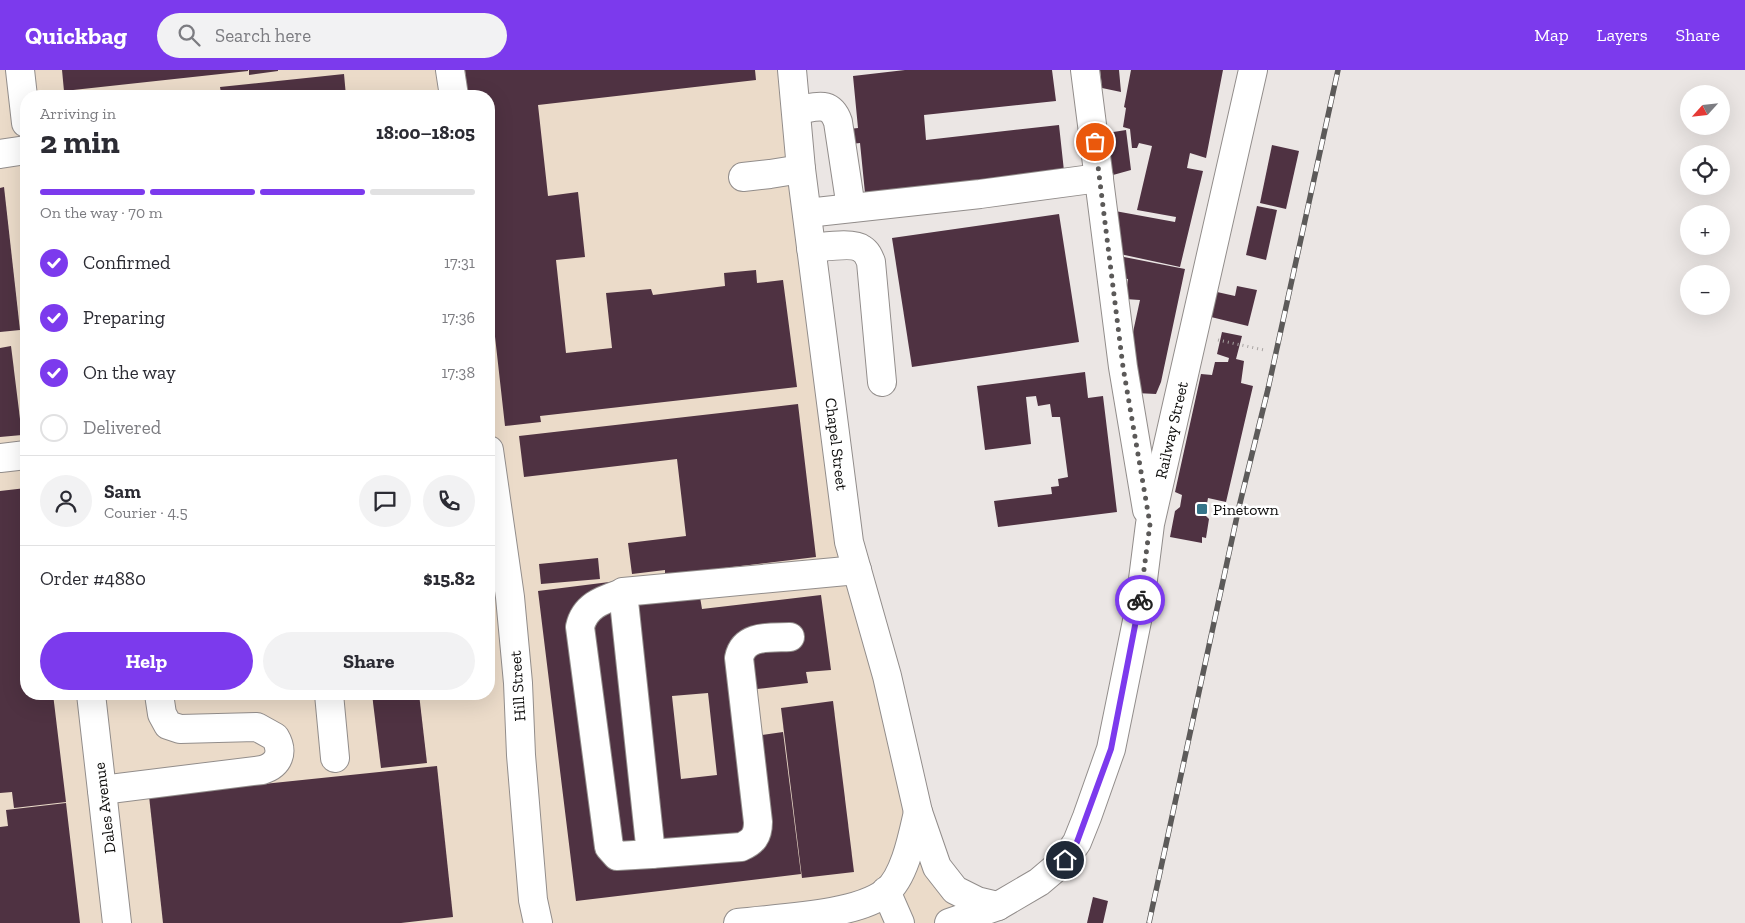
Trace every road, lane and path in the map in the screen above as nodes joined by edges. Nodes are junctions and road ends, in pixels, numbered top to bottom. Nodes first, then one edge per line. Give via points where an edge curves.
1 (20, 70) edge
2 (450, 70) edge
3 (792, 70) edge
4 (1085, 70) edge
5 (1253, 70) edge
6 (22, 90) edge
7 (453, 90) edge
8 (796, 110) junction
9 (20, 151) edge
10 (0, 154) edge
11 (801, 169) junction
12 (743, 177) dead end
13 (1099, 178) junction
14 (851, 208) junction
15 (807, 213) junction
16 (811, 248) junction
17 (1193, 335) junction
18 (1264, 350) dead end
19 (882, 382) dead end
20 (20, 456) edge
21 (0, 458) edge
22 (495, 492) edge
23 (1150, 524) junction
24 (857, 570) junction
25 (625, 592) junction
26 (790, 637) dead end
27 (92, 700) edge
28 (160, 700) edge
29 (330, 700) edge
30 (336, 758) dead end
31 (102, 790) junction
32 (918, 812) junction
33 (652, 854) junction
34 (886, 891) junction
35 (998, 906) junction
36 (117, 923) edge
37 (538, 923) edge
38 (738, 923) edge
39 (900, 923) edge
40 (949, 923) edge

1 - 6 street
2 - 7 street
3 - 8 street, Chapel Street
4 - 13 street
5 - 17 street, Railway Street
8 - 11 street, Chapel Street
8 - 14 street via 829,107 836,114
9 - 10 street
11 - 12 street
11 - 15 street, Chapel Street
13 - 14 street
13 - 23 street via 1123,367
14 - 15 street
15 - 16 street, Chapel Street
16 - 19 street via 854,246 868,255
16 - 24 street, Chapel Street via 849,542
17 - 18 path
17 - 23 street, Railway Street
20 - 21 street
22 - 37 street, Hill Street via 510,597 532,890
23 - 35 street, Railway Street via 1139,612 1111,749 1087,817 1065,860 1039,882
24 - 25 street
24 - 32 street, Chapel Street via 887,676
25 - 33 street
25 - 33 street via 595,604 584,613 580,627 609,847 617,856
26 - 33 street via 755,640 741,650 739,658 758,822 755,838 741,847
27 - 31 street, Dales Avenue
28 - 31 street via 168,725 180,729 257,727 275,737 279,759 262,770
29 - 30 street
31 - 36 street, Dales Avenue
32 - 34 street, Chapel Street via 900,873
32 - 35 street, Chapel Street via 937,867 946,880 968,898
34 - 38 street via 848,909
34 - 39 street
35 - 40 street, Railway Street

